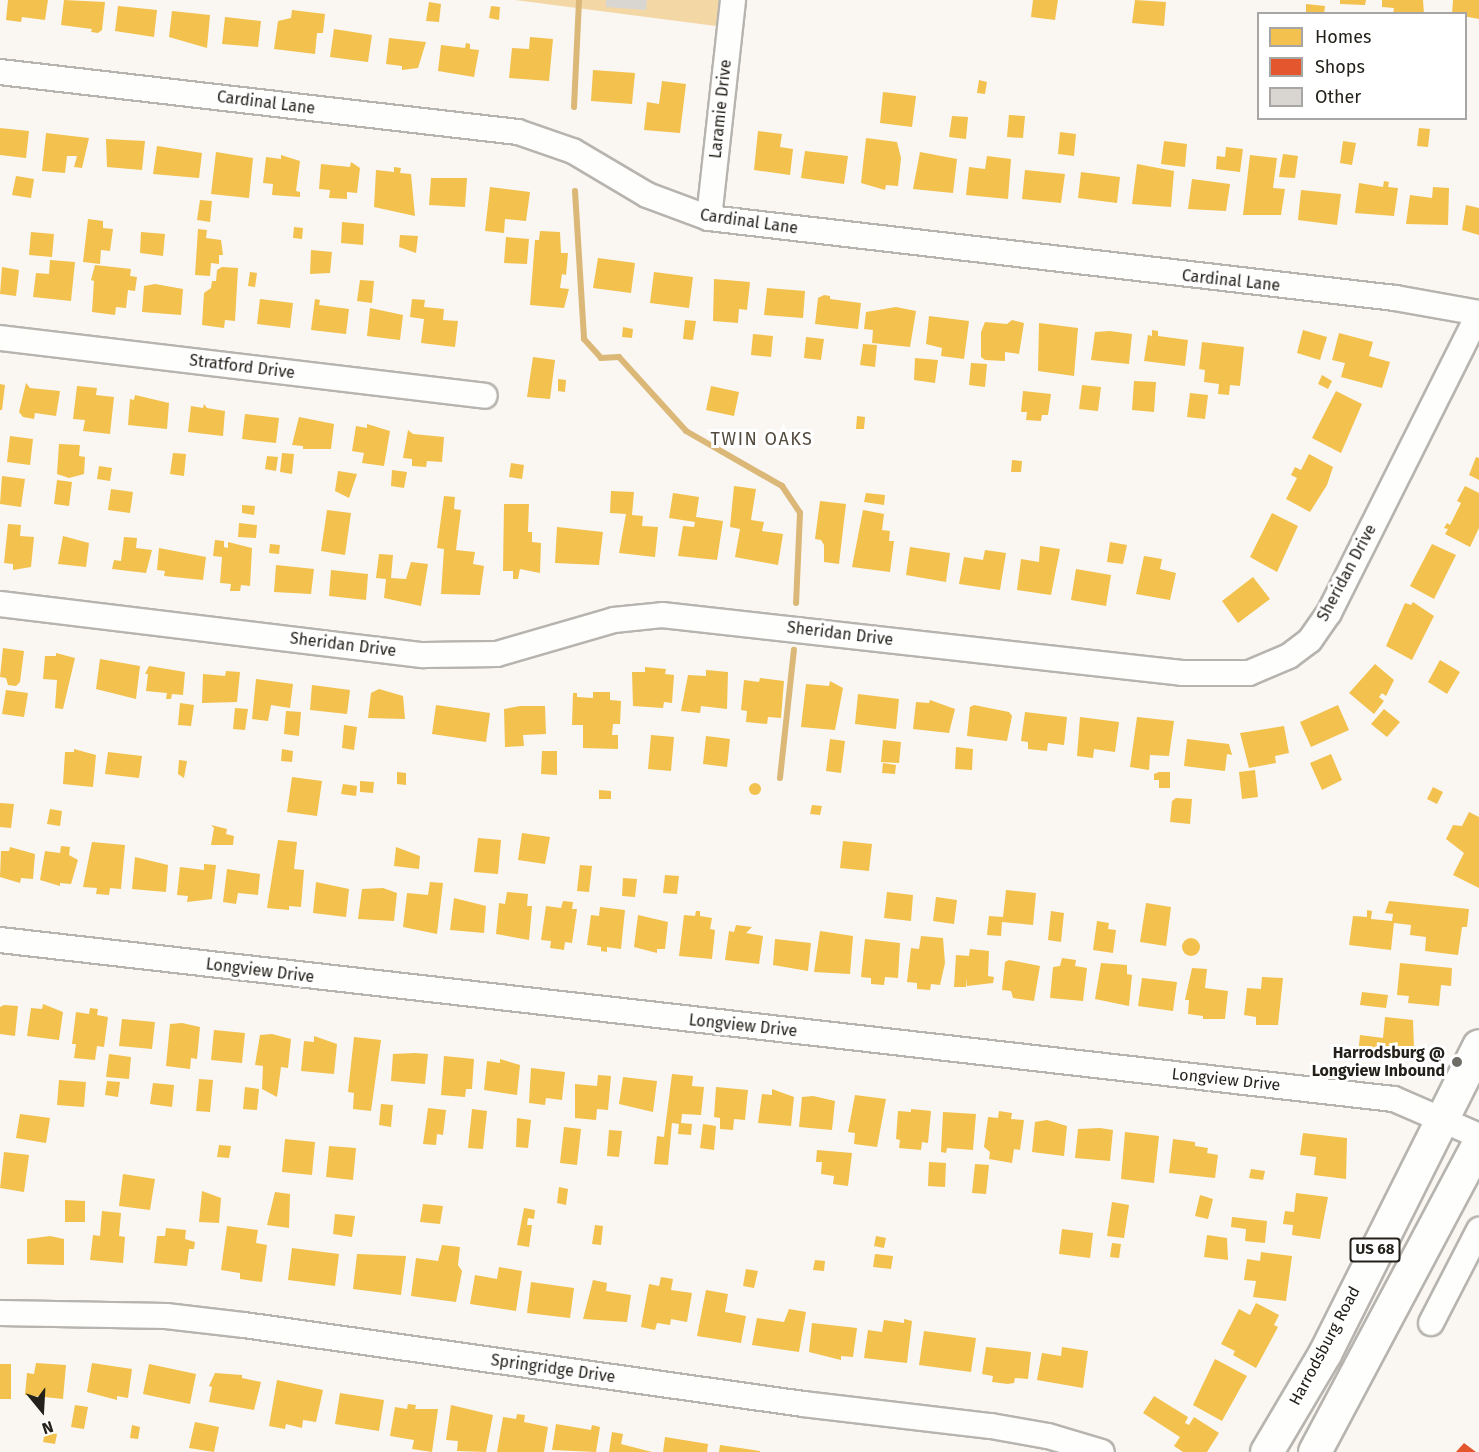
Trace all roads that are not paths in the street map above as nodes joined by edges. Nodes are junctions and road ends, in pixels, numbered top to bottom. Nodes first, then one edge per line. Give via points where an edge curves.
1 (733, 0) edge
2 (0, 72) edge
3 (709, 218) junction
4 (1479, 313) edge
5 (0, 339) edge
6 (485, 396) dead end
7 (0, 604) edge
8 (0, 940) edge
9 (1479, 1046) edge
10 (1441, 1119) junction
11 (1479, 1136) edge
12 (1479, 1143) edge
13 (1479, 1230) edge
14 (0, 1314) edge
15 (1431, 1323) dead end
16 (1102, 1452) edge
17 (1267, 1452) edge
18 (1315, 1452) edge

1 - 3 street, Laramie Drive
2 - 3 street, Cardinal Lane via 518,132 573,151 647,195
3 - 4 street, Cardinal Lane via 1395,298
4 - 7 street, Sheridan Drive via 1329,613 1310,640 1289,656 1249,673 1182,673 662,615 614,620 497,654 424,655
5 - 6 street, Stratford Drive
8 - 10 street, Longview Drive via 1394,1099
9 - 10 main road, Harrodsburg Road / US 68
10 - 11 street, Longview Drive
10 - 17 main road, Harrodsburg Road / US 68 via 1325,1354
12 - 18 main road, US 68
13 - 15 street
14 - 16 street, Springridge Drive via 154,1316 244,1325 803,1404 991,1426 1048,1436

